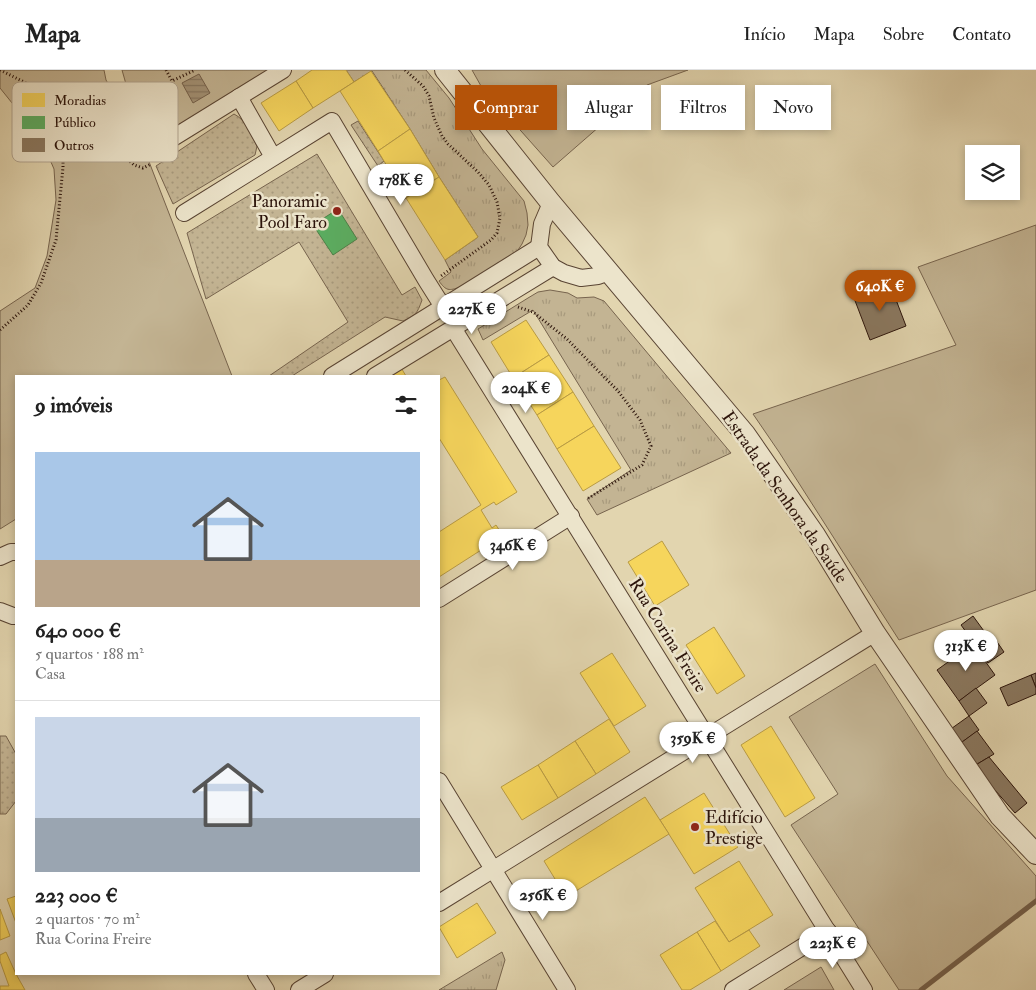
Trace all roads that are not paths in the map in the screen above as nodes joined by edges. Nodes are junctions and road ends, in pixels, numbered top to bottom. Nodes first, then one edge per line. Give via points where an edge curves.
1 (284, 70) edge
2 (445, 70) edge
3 (454, 70) edge
4 (457, 85) edge
5 (462, 85) edge
6 (239, 98) junction
7 (493, 130) edge
8 (178, 135) edge
9 (273, 157) junction
10 (551, 203) junction
11 (184, 213) dead end
12 (539, 247) junction
13 (553, 267) junction
14 (609, 272) junction
15 (443, 307) junction
16 (454, 328) junction
17 (334, 375) edge
18 (377, 375) edge
19 (572, 516) junction
20 (15, 552) edge
21 (0, 557) edge
22 (440, 598) edge
23 (0, 611) edge
24 (15, 616) edge
25 (875, 632) junction
26 (708, 736) junction
27 (440, 783) edge
28 (1036, 854) edge
29 (494, 869) junction
30 (440, 902) edge
31 (828, 931) junction
32 (257, 975) edge
33 (323, 975) edge
34 (266, 990) edge
35 (299, 990) edge
36 (567, 990) edge
37 (733, 990) edge
38 (864, 990) edge

1 - 6 street
2 - 4 street
3 - 5 street
6 - 8 street
6 - 9 street
7 - 10 street, Estrada da Senhora da Saúde
9 - 11 street
9 - 15 street via 332,121
10 - 12 street via 542,224
10 - 14 street, Estrada da Senhora da Saúde
12 - 13 street
12 - 15 street
13 - 14 street via 582,278
13 - 16 street
14 - 25 street, Estrada da Senhora da Saúde via 745,434 815,535
15 - 17 street
16 - 18 street
16 - 19 street, Rua Corina Freire
19 - 22 street
19 - 26 street, Rua Corina Freire
20 - 21 street
23 - 24 street
25 - 26 street
25 - 28 street, Estrada da Senhora da Saúde via 1000,816
26 - 29 street
26 - 31 street, Rua Corina Freire
27 - 29 street
29 - 30 street
29 - 36 street
31 - 37 street
31 - 38 street, Rua Corina Freire
32 - 34 street
33 - 35 street

